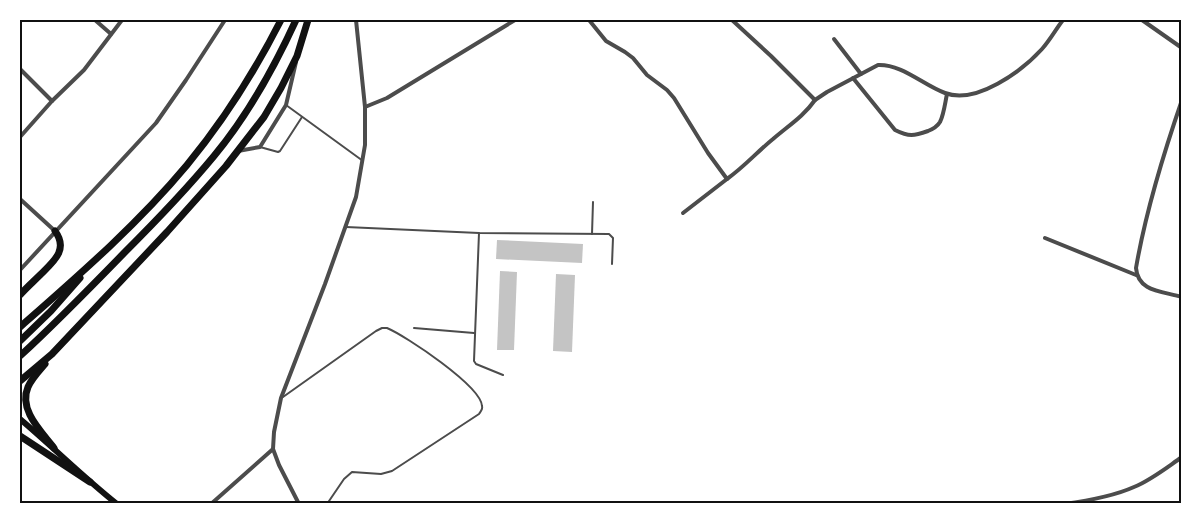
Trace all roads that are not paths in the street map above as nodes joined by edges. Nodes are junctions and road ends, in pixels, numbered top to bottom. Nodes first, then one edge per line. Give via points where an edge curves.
1 (95, 20) edge
2 (122, 20) edge
3 (225, 20) edge
4 (281, 20) edge
5 (296, 20) edge
6 (308, 20) edge
7 (356, 20) edge
8 (515, 20) edge
9 (589, 20) edge
10 (732, 20) edge
11 (1063, 20) edge
12 (1142, 20) edge
13 (111, 34) junction
14 (834, 39) dead end
15 (1182, 48) edge
16 (297, 56) junction
17 (20, 69) edge
18 (861, 74) junction
19 (853, 78) junction
20 (946, 94) junction
21 (815, 100) junction
22 (1182, 100) edge
23 (52, 101) junction
24 (286, 105) junction
25 (365, 107) junction
26 (302, 117) junction
27 (20, 137) edge
28 (260, 147) junction
29 (238, 151) junction
30 (363, 161) junction
31 (726, 179) junction
32 (20, 199) edge
33 (593, 202) dead end
34 (683, 213) dead end
35 (346, 227) junction
36 (55, 231) junction
37 (479, 233) junction
38 (592, 234) junction
39 (1045, 238) dead end
40 (100, 256) junction
41 (612, 264) dead end
42 (20, 270) edge
43 (1136, 275) junction
44 (20, 295) edge
45 (1182, 297) edge
46 (20, 327) edge
47 (414, 328) dead end
48 (474, 333) junction
49 (20, 341) edge
50 (52, 354) junction
51 (20, 356) edge
52 (503, 375) dead end
53 (20, 381) edge
54 (280, 398) junction
55 (20, 419) edge
56 (20, 436) edge
57 (54, 448) junction
58 (273, 450) junction
59 (1182, 456) edge
60 (90, 482) junction
61 (117, 504) edge
62 (211, 504) edge
63 (299, 504) edge
64 (327, 504) edge
65 (1064, 504) edge

1 - 13 street
2 - 13 street
3 - 36 street via 156,123
4 - 40 highway via 213,130 186,165
5 - 51 highway via 265,82 215,155
6 - 16 highway
7 - 25 street
8 - 25 street via 387,98
9 - 31 street via 606,41 625,51 674,98
10 - 21 street
11 - 20 street via 1042,49 1013,75 977,92
12 - 15 street
13 - 23 street
14 - 18 street
16 - 24 street
16 - 29 highway via 264,117
17 - 23 street
18 - 19 street
18 - 20 street via 878,65 889,66
19 - 20 street via 896,130 911,135 936,128
19 - 21 street
21 - 31 street
22 - 43 street via 1149,206
23 - 27 street
24 - 26 lane
24 - 28 street
25 - 30 street
26 - 28 lane via 280,151
26 - 30 lane
28 - 29 street
29 - 50 highway
30 - 35 street
31 - 34 street
32 - 36 street
33 - 38 lane
35 - 37 lane
35 - 54 street
36 - 42 street
36 - 44 highway via 61,242 56,259
37 - 38 lane
37 - 48 lane
38 - 41 lane via 609,234 613,238
39 - 43 street
40 - 46 highway
40 - 49 highway
43 - 45 street via 1146,287
47 - 48 lane
48 - 52 lane via 476,364
50 - 53 highway
50 - 57 highway via 28,387 25,402 33,421
54 - 58 street
54 - 64 lane via 376,331 387,328 464,380 482,404 479,414 392,471 352,472
55 - 57 main road
56 - 60 highway
57 - 60 main road
58 - 62 street
58 - 63 street
59 - 65 street via 1132,488
60 - 61 main road

